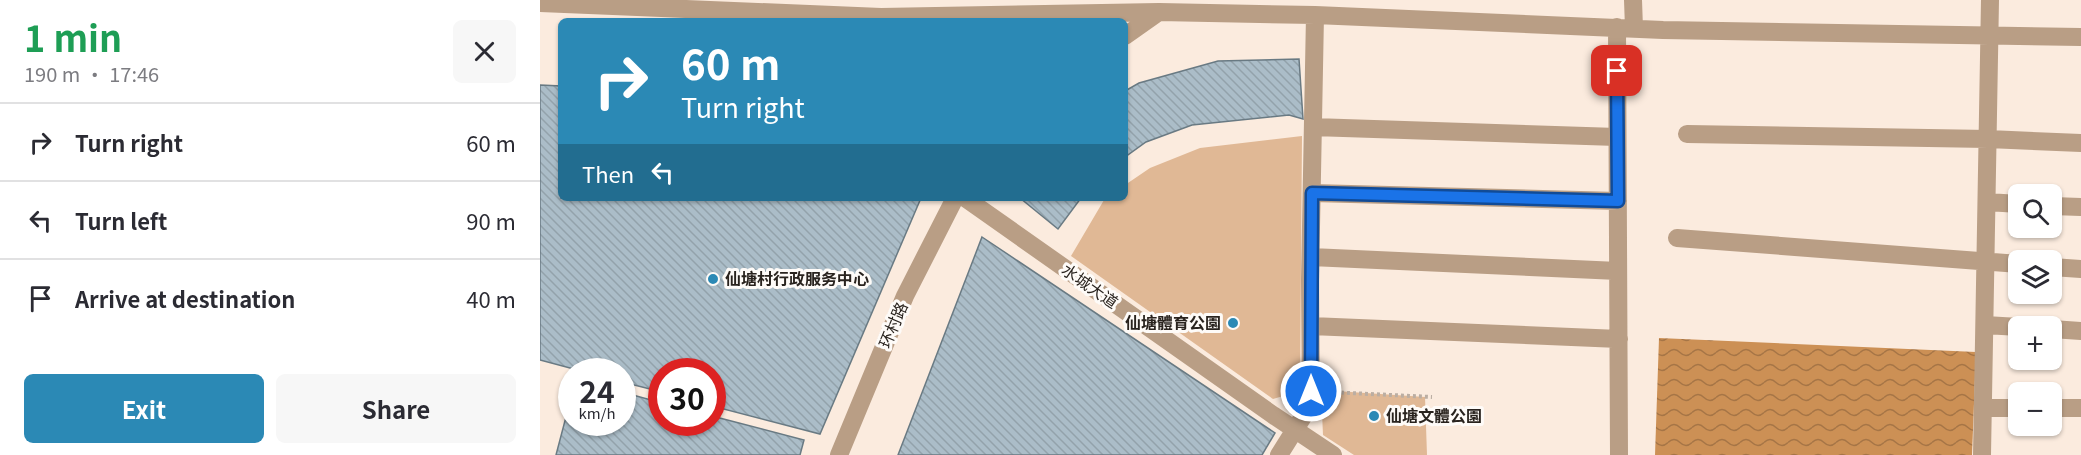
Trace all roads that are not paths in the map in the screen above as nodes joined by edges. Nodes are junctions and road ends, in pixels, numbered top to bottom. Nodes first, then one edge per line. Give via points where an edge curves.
1 (1633, 0) edge
2 (1990, 0) edge
3 (540, 3) edge
4 (1159, 12) junction
5 (1315, 15) junction
6 (862, 18) edge
7 (922, 18) edge
8 (1625, 28) junction
9 (1128, 34) edge
10 (1990, 36) junction
11 (2081, 37) edge
12 (1313, 127) junction
13 (1687, 134) dead end
14 (1617, 136) junction
15 (1988, 139) junction
16 (2081, 143) edge
17 (1312, 193) junction
18 (953, 201) edge
19 (968, 201) edge
20 (1618, 201) junction
21 (1987, 202) junction
22 (2008, 203) edge
23 (2062, 206) edge
24 (2081, 207) edge
25 (1677, 238) dead end
26 (1311, 257) junction
27 (1986, 262) junction
28 (2008, 263) edge
29 (2062, 268) edge
30 (2081, 269) edge
31 (1618, 271) junction
32 (1985, 325) junction
33 (1311, 326) junction
34 (2008, 326) edge
35 (2062, 330) edge
36 (2081, 331) edge
37 (1619, 339) junction
38 (1983, 408) junction
39 (2008, 408) edge
40 (2062, 408) edge
41 (2081, 408) edge
42 (1295, 430) junction
43 (839, 455) edge
44 (1279, 455) edge
45 (1334, 455) edge
46 (1619, 455) edge
47 (1982, 455) edge

1 - 8 street
2 - 10 street
3 - 6 street
4 - 5 street
4 - 7 street
4 - 9 street
5 - 8 street
5 - 12 street
8 - 10 street
8 - 14 street
10 - 11 street
10 - 15 street
12 - 14 street
12 - 17 street
13 - 15 street
14 - 20 street
15 - 16 street
15 - 21 street
17 - 20 street
17 - 26 street
18 - 43 street, 环村路 via 905,296
19 - 42 street, 水城大道
20 - 31 street
21 - 22 street
21 - 27 street
23 - 24 street
25 - 27 street
26 - 31 street
26 - 33 street
27 - 28 street
27 - 32 street
29 - 30 street
31 - 37 street
32 - 34 street
32 - 38 street
33 - 37 street
33 - 42 street via 1311,404
35 - 36 street
37 - 46 street
38 - 39 street
38 - 47 street
40 - 41 street
42 - 44 street
42 - 45 street, 水城大道

